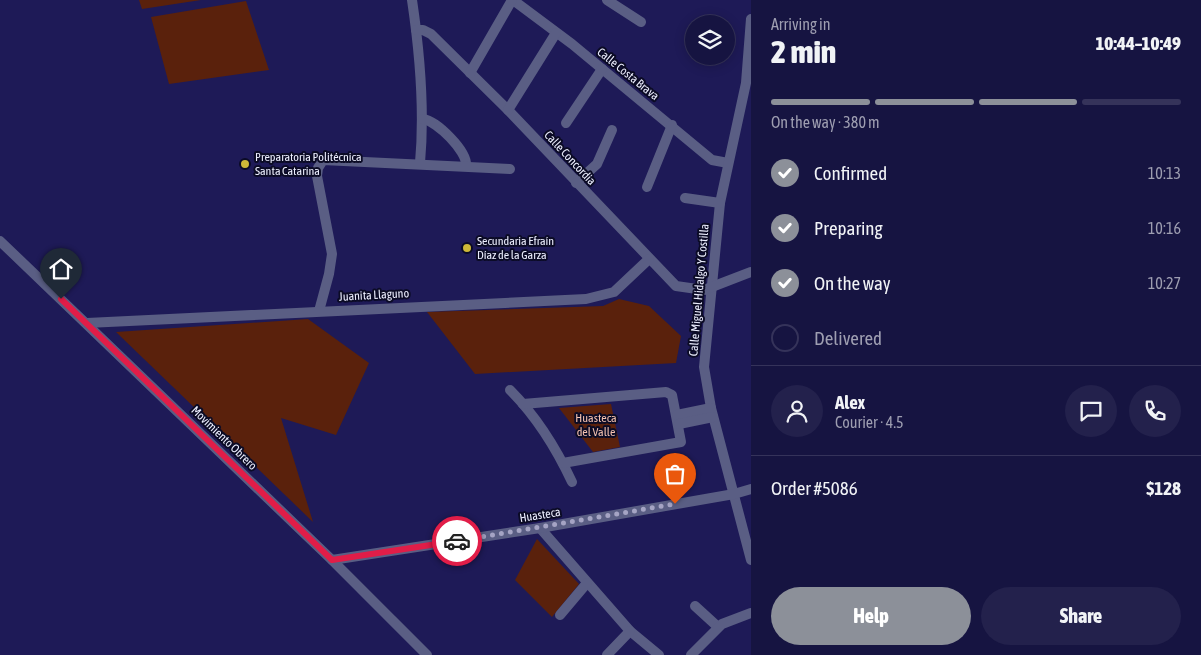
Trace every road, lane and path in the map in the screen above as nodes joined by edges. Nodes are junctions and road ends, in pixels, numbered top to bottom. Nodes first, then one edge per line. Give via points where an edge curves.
1 (412, 0) edge
2 (513, 0) edge
3 (607, 0) edge
4 (751, 19) edge
5 (641, 22) dead end
6 (416, 30) junction
7 (556, 33) junction
8 (602, 69) junction
9 (470, 72) junction
10 (746, 103) edge
11 (508, 110) junction
12 (423, 119) junction
13 (566, 123) dead end
14 (672, 125) junction
15 (612, 130) dead end
16 (420, 163) junction
17 (728, 163) junction
18 (466, 165) junction
19 (510, 168) dead end
20 (576, 183) junction
21 (647, 187) dead end
22 (686, 198) dead end
23 (720, 203) junction
24 (0, 241) edge
25 (649, 259) junction
26 (751, 272) edge
27 (711, 287) junction
28 (319, 310) junction
29 (87, 323) junction
30 (510, 390) dead end
31 (523, 404) junction
32 (712, 413) junction
33 (678, 419) junction
34 (563, 463) junction
35 (572, 482) dead end
36 (751, 490) edge
37 (734, 494) junction
38 (540, 528) junction
39 (748, 538) edge
40 (749, 549) edge
41 (332, 560) junction
42 (751, 560) edge
43 (587, 583) junction
44 (694, 606) dead end
45 (751, 613) edge
46 (560, 615) dead end
47 (718, 627) junction
48 (630, 632) junction
49 (427, 655) edge
50 (607, 655) edge
51 (659, 655) edge
52 (691, 655) edge

1 - 6 street
2 - 7 street, Calle Costa Brava
2 - 9 street
3 - 5 street
4 - 10 street, Calle Miguel Hidalgo Y Costilla
6 - 9 street, Calle Concordia via 431,34
6 - 12 street
7 - 8 street, Calle Costa Brava
7 - 11 street
8 - 13 street
8 - 14 street, Calle Costa Brava
9 - 11 street, Calle Concordia
10 - 17 street, Calle Miguel Hidalgo Y Costilla
11 - 20 street, Calle Concordia
12 - 16 street
12 - 18 street via 435,123 463,152
14 - 17 street, Calle Costa Brava via 712,160
14 - 21 street
15 - 20 street via 597,164
16 - 18 street
16 - 28 street via 323,160 317,176 332,263
17 - 23 street, Calle Miguel Hidalgo Y Costilla
18 - 19 street
20 - 25 street, Calle Concordia
22 - 23 street
23 - 27 street, Calle Miguel Hidalgo Y Costilla
24 - 29 street, Movimiento Obrero
25 - 27 street, Calle Concordia via 676,286 694,290
25 - 28 street, Juanita Llaguno via 614,292 594,298
26 - 27 street, Calle Concordia
27 - 32 street, Calle Miguel Hidalgo Y Costilla via 704,367
28 - 29 street, Juanita Llaguno
29 - 41 street, Movimiento Obrero
30 - 31 street
31 - 33 street via 669,392
31 - 34 street
32 - 33 street
32 - 37 street, Calle Miguel Hidalgo Y Costilla
33 - 34 street via 682,439 679,443
34 - 35 street
36 - 37 street, Huasteca
37 - 38 street, Huasteca
37 - 39 street, Calle Miguel Hidalgo Y Costilla
38 - 41 street, Huasteca
38 - 43 street
39 - 40 street, Calle Miguel Hidalgo Y Costilla
40 - 42 street, Calle Miguel Hidalgo Y Costilla
41 - 49 street, Movimiento Obrero
43 - 46 street
43 - 48 street
44 - 47 street
45 - 47 street
47 - 52 street
48 - 50 street
48 - 51 street

